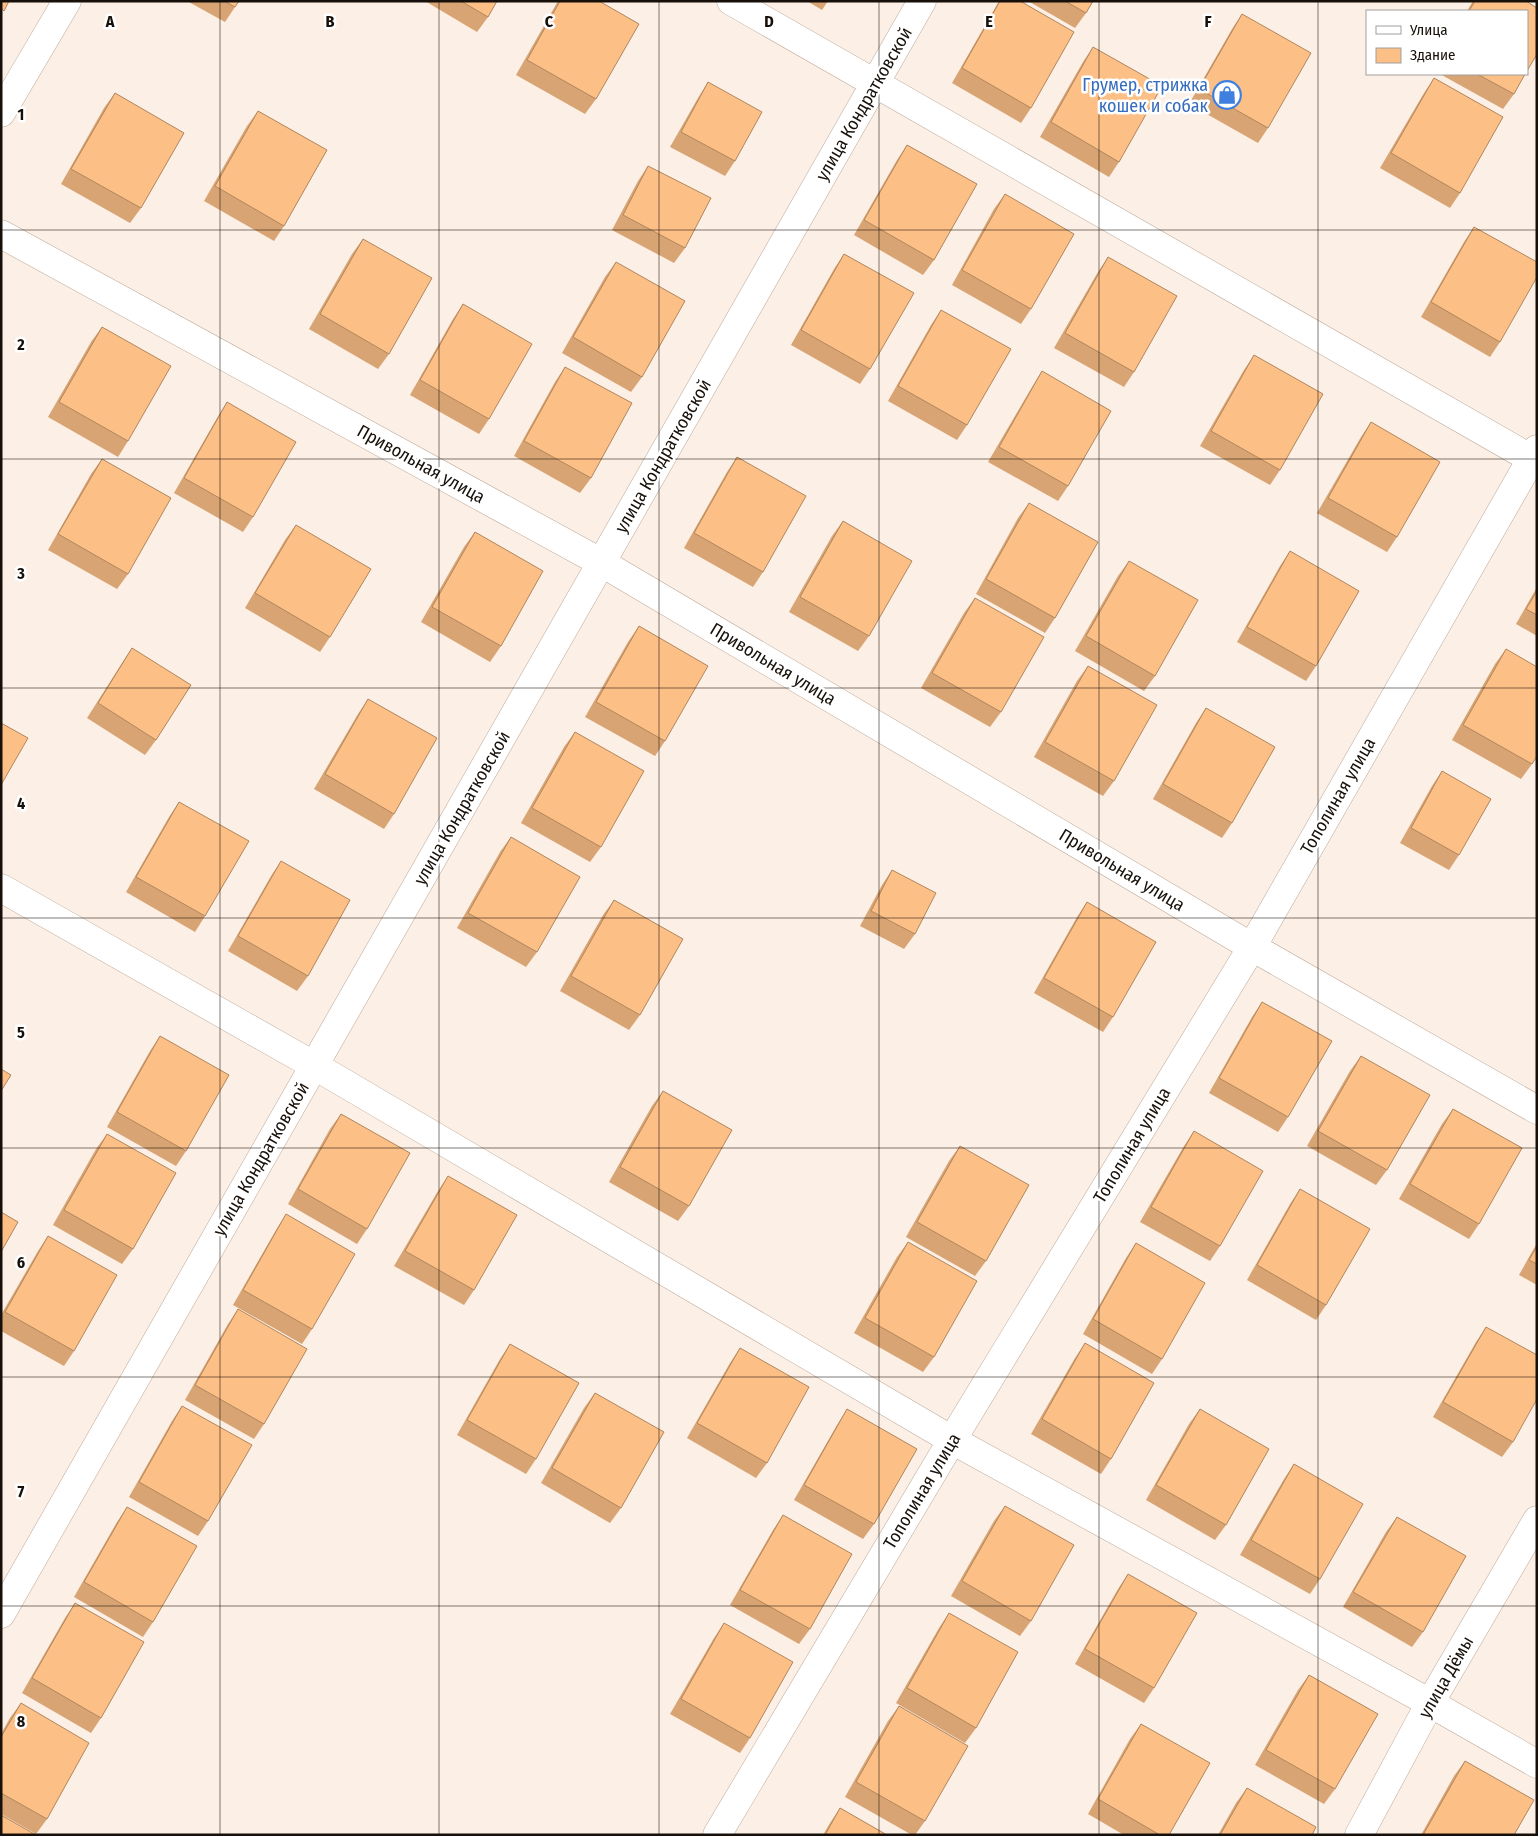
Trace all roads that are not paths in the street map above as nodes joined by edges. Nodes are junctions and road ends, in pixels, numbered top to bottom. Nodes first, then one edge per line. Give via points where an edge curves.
1 (67, 1) edge
2 (731, 1) edge
3 (922, 1) edge
4 (876, 83) junction
5 (1, 112) edge
6 (1, 234) edge
7 (1535, 456) edge
8 (602, 563) junction
9 (1, 888) edge
10 (1252, 947) junction
11 (315, 1066) junction
12 (1537, 1110) edge
13 (952, 1440) junction
14 (1537, 1520) edge
15 (1, 1614) edge
16 (1430, 1703) junction
17 (1537, 1764) edge
18 (717, 1835) edge
19 (1359, 1835) edge

1 - 5 street
2 - 4 street
3 - 4 street, улица Кондратковской
4 - 7 street
4 - 8 street, улица Кондратковской
6 - 8 street, Привольная улица
7 - 10 street, Тополиная улица
8 - 10 street, Привольная улица
8 - 11 street, улица Кондратковской
9 - 11 street
10 - 12 street, Привольная улица
10 - 13 street, Тополиная улица
11 - 13 street
11 - 15 street, улица Кондратковской
13 - 16 street
13 - 18 street, Тополиная улица
14 - 16 street, улица Дёмы
16 - 17 street
16 - 19 street, улица Дёмы

